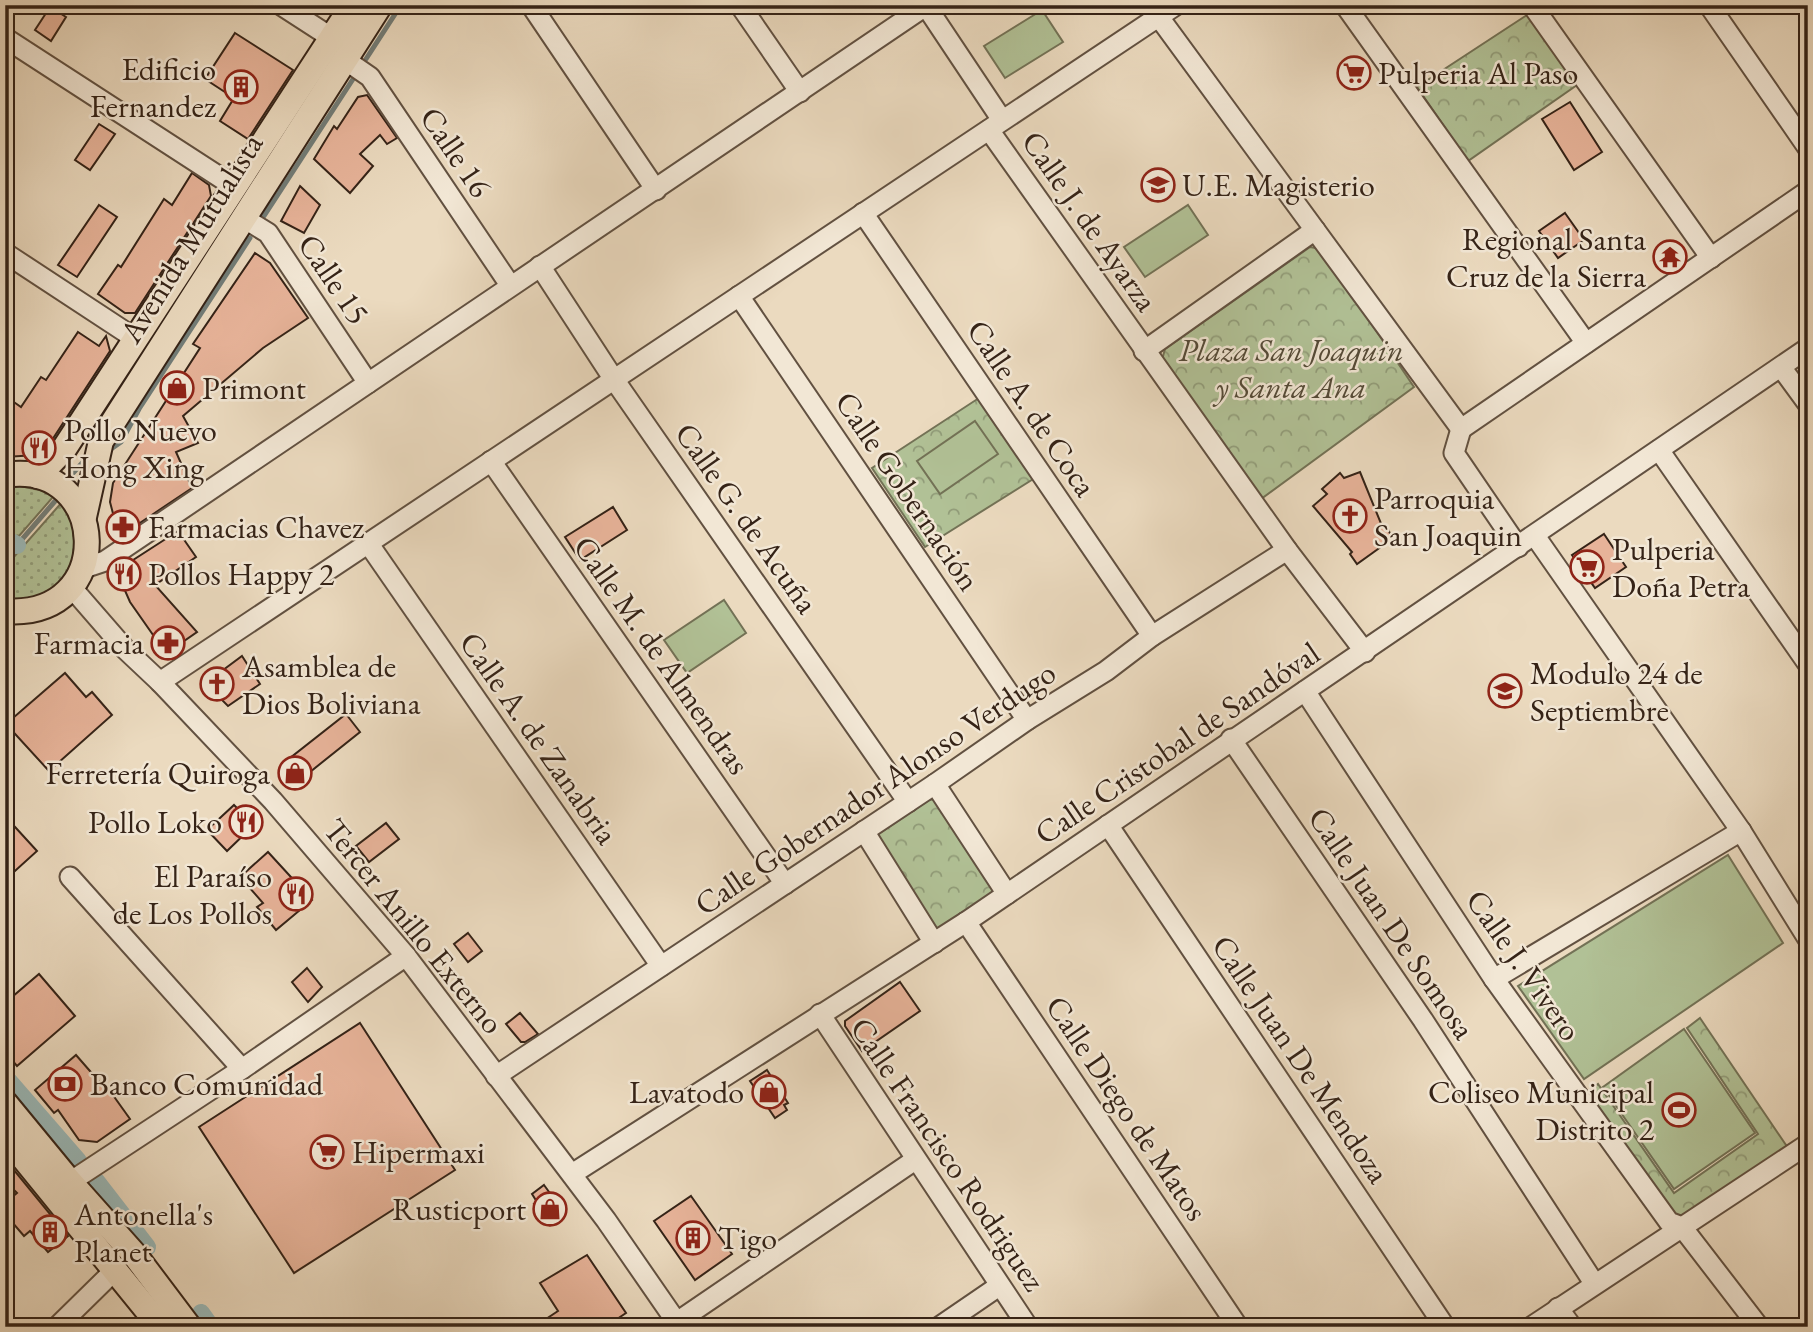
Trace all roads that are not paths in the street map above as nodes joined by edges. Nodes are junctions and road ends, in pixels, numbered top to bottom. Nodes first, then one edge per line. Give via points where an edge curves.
1 (281, 5) edge
2 (353, 5) edge
3 (380, 5) edge
4 (531, 5) edge
5 (740, 5) edge
6 (1176, 5) edge
7 (1345, 5) edge
8 (1532, 5) edge
9 (1709, 5) edge
10 (926, 6) edge
11 (1154, 11) edge
12 (5, 38) edge
13 (338, 48) junction
14 (800, 92) junction
15 (996, 125) junction
16 (1808, 148) edge
17 (235, 187) junction
18 (656, 190) junction
19 (1808, 191) edge
20 (863, 213) junction
21 (242, 217) junction
22 (1315, 230) junction
23 (5, 253) edge
24 (1711, 258) junction
25 (540, 266) junction
26 (510, 285) junction
27 (739, 296) junction
28 (136, 338) junction
29 (1586, 343) junction
30 (1808, 348) edge
31 (1144, 351) junction
32 (1782, 367) junction
33 (613, 378) junction
34 (368, 383) junction
35 (1808, 404) edge
36 (1461, 429) junction
37 (1659, 450) junction
38 (491, 461) junction
39 (5, 475) edge
40 (38, 475) junction
41 (84, 517) junction
42 (1535, 536) junction
43 (368, 543) junction
44 (1518, 547) junction
45 (1287, 550) junction
46 (78, 578) junction
47 (5, 611) edge
48 (1152, 636) junction
49 (1365, 652) junction
50 (1808, 664) edge
51 (160, 681) junction
52 (1305, 691) junction
53 (1027, 720) junction
54 (1231, 739) junction
55 (935, 784) junction
56 (908, 802) junction
57 (1108, 825) junction
58 (864, 831) junction
59 (1741, 831) junction
60 (70, 877) dead end
61 (785, 884) junction
62 (1007, 894) junction
63 (966, 922) junction
64 (1808, 939) edge
65 (934, 943) junction
66 (406, 956) junction
67 (661, 966) junction
68 (1494, 979) junction
69 (820, 1014) junction
70 (242, 1069) junction
71 (496, 1076) junction
72 (5, 1103) edge
73 (5, 1118) edge
74 (5, 1135) edge
75 (1806, 1147) edge
76 (915, 1160) junction
77 (572, 1174) junction
78 (70, 1182) junction
79 (1682, 1227) junction
80 (119, 1272) junction
81 (156, 1283) junction
82 (1594, 1283) junction
83 (999, 1286) junction
84 (1558, 1308) junction
85 (678, 1325) edge
86 (57, 1327) edge
87 (162, 1327) edge
88 (171, 1327) edge
89 (189, 1327) edge
90 (939, 1327) edge
91 (1028, 1327) edge
92 (1238, 1327) edge
93 (1445, 1327) edge
94 (1531, 1327) edge
95 (1572, 1327) edge
96 (1759, 1327) edge

1 - 13 street, Calle 16
2 - 13 main road, Avenida Mutualista
3 - 13 main road, Avenida Mutualista
4 - 18 street
5 - 14 street
6 - 11 street
7 - 29 street
8 - 24 street
9 - 16 street
10 - 14 street
10 - 15 street, Calle J. de Ayarza
11 - 15 street
11 - 22 street
12 - 17 street
13 - 17 main road, Avenida Mutualista
13 - 21 main road, Avenida Mutualista
13 - 26 street, Calle 16 via 370,78
14 - 18 street
15 - 20 street
15 - 31 street, Calle J. de Ayarza
17 - 28 main road, Avenida Mutualista
18 - 25 street
19 - 24 street
20 - 27 street
20 - 48 street, Calle A. de Coca
21 - 34 street, Calle 15 via 268,233
21 - 41 main road, Avenida Mutualista via 101,440
22 - 31 street
22 - 36 street
23 - 28 street
24 - 29 street
25 - 26 street
25 - 33 street, Calle G. de Acuña
26 - 34 street
27 - 33 street
27 - 53 street, Calle Gobernación
28 - 40 main road, Avenida Mutualista via 64,449
29 - 36 street
30 - 32 street, Calle Cristobal de Sandóval
31 - 45 street, Calle J. de Ayarza
32 - 35 street
32 - 37 street, Calle Cristobal de Sandóval
33 - 38 street
33 - 56 street, Calle G. de Acuña
34 - 46 street
36 - 44 street via 1454,453
37 - 42 street, Calle Cristobal de Sandóval
37 - 50 street
38 - 43 street
38 - 61 street, Calle M. de Almendras
39 - 40 main road
40 - 41 main road via 65,491
41 - 46 main road via 88,551
42 - 44 street, Calle Cristobal de Sandóval
42 - 59 street
43 - 51 street
43 - 67 street, Calle A. de Zanabria
44 - 49 street, Calle Cristobal de Sandóval
45 - 48 street, Calle Gobernador Alonso Verdugo
45 - 49 street, Calle J. de Ayarza
46 - 47 main road via 58,600 41,609
46 - 51 street, Tercer Anillo Externo via 125,649
48 - 53 street, Calle Gobernador Alonso Verdugo
49 - 52 street, Calle Cristobal de Sandóval
51 - 66 street, Tercer Anillo Externo via 273,802
52 - 54 street, Calle Cristobal de Sandóval
52 - 68 street, Calle J. Vivero
53 - 55 street, Calle Gobernador Alonso Verdugo
54 - 57 street, Calle Cristobal de Sandóval
54 - 82 street, Calle Juan De Somosa via 1423,1020
55 - 56 street, Calle Gobernador Alonso Verdugo
55 - 62 street
56 - 58 street, Calle Gobernador Alonso Verdugo
57 - 62 street, Calle Cristobal de Sandóval
57 - 93 street, Calle Juan De Mendoza
58 - 61 street, Calle Gobernador Alonso Verdugo
58 - 65 street
59 - 64 street
59 - 68 street
60 - 70 street
61 - 67 street, Calle Gobernador Alonso Verdugo
62 - 63 street, Calle Cristobal de Sandóval
63 - 65 street, Calle Cristobal de Sandóval
63 - 92 street, Calle Diego de Matos
65 - 69 street, Calle Cristobal de Sandóval
66 - 70 street
66 - 71 street, Tercer Anillo Externo
67 - 71 street, Calle Gobernador Alonso Verdugo
68 - 79 street, Calle J. Vivero via 1669,1222
69 - 76 street, Calle Francisco Rodriguez
69 - 77 street, Calle Cristobal de Sandóval
70 - 78 street
71 - 77 street, Tercer Anillo Externo
72 - 78 main road
73 - 78 main road via 61,1182
74 - 80 main road
75 - 79 street
76 - 83 street, Calle Francisco Rodriguez
76 - 85 street
77 - 85 street, Tercer Anillo Externo
78 - 80 main road via 79,1208 119,1258
78 - 81 main road
79 - 82 street
79 - 96 street, Calle J. Vivero
80 - 86 street
80 - 87 main road
81 - 88 main road via 159,1308
81 - 89 main road
82 - 84 street
83 - 90 street
83 - 91 street, Calle Francisco Rodriguez
84 - 94 street
84 - 95 street

